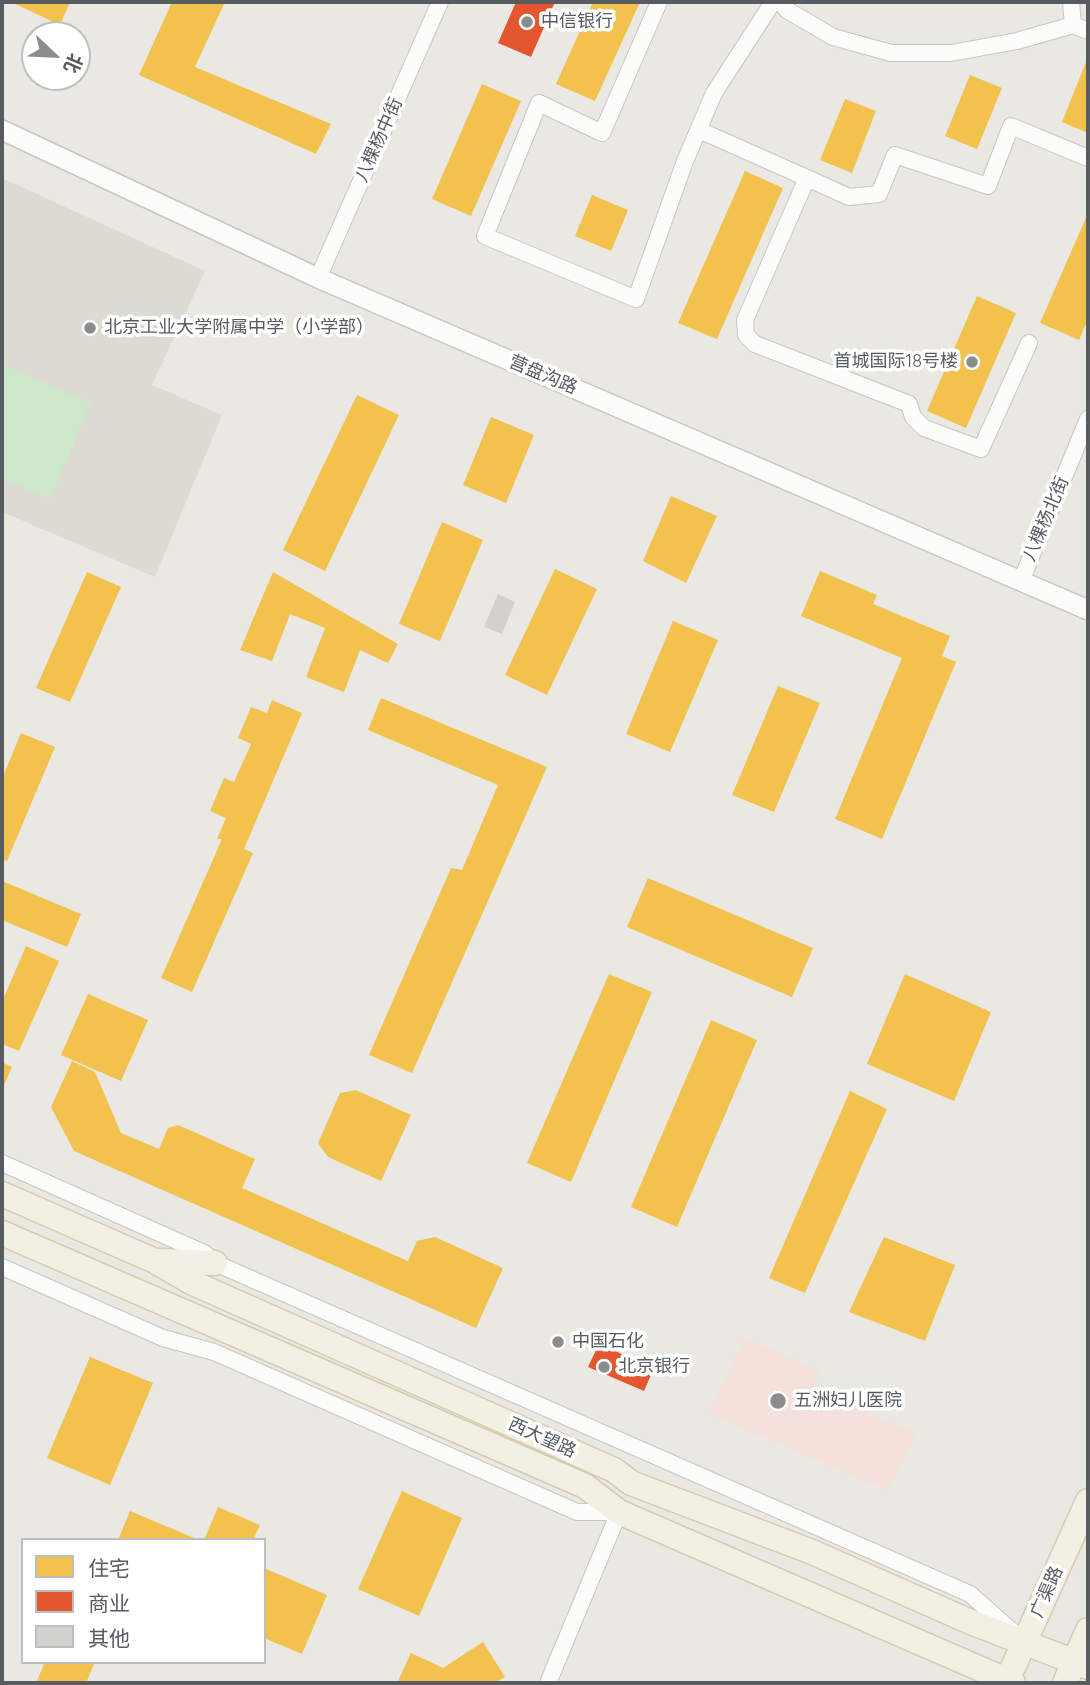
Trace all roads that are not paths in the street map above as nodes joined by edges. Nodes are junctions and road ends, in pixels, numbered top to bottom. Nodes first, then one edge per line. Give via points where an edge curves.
1 (440, 2) edge
2 (659, 2) edge
3 (1071, 2) edge
4 (773, 5) edge
5 (1081, 28) edge
6 (745, 67) dead end
7 (2, 130) edge
8 (699, 130) junction
9 (1088, 158) edge
10 (807, 178) junction
11 (318, 278) junction
12 (1029, 343) dead end
13 (1088, 419) edge
14 (1021, 581) junction
15 (1088, 610) edge
16 (2, 1163) edge
17 (2, 1194) edge
18 (2, 1233) edge
19 (155, 1261) junction
20 (215, 1263) junction
21 (2, 1267) edge
22 (1088, 1501) edge
23 (619, 1512) junction
24 (1088, 1630) edge
25 (1025, 1643) junction
26 (1079, 1667) edge
27 (1009, 1682) edge
28 (548, 1683) edge

1 - 11 street, 八棵杨中街
2 - 8 street via 602,133 539,103 485,236 636,299
3 - 5 street
4 - 5 street via 833,37 891,53 951,53
4 - 6 street
4 - 8 street via 714,93
7 - 11 street, 营盘沟路
8 - 10 street
9 - 10 street via 1011,125 988,186 895,155 879,194 849,197
10 - 12 street via 745,320 746,335 755,344 909,404 924,428 981,449
11 - 14 street, 营盘沟路
13 - 14 street, 八棵杨北街
14 - 15 street, 营盘沟路
16 - 20 street via 204,1253
17 - 19 main road, 西大望路
18 - 23 main road, 西大望路 via 585,1486
19 - 20 main road
19 - 25 main road, 西大望路 via 193,1283 614,1469 631,1483 812,1552
20 - 25 street via 970,1594
21 - 23 street via 163,1338 226,1357 577,1512
22 - 25 main road, 广渠路
23 - 27 main road, 西大望路
23 - 28 street
24 - 26 main road
25 - 26 main road, 西大望路
25 - 27 main road, 广渠路

